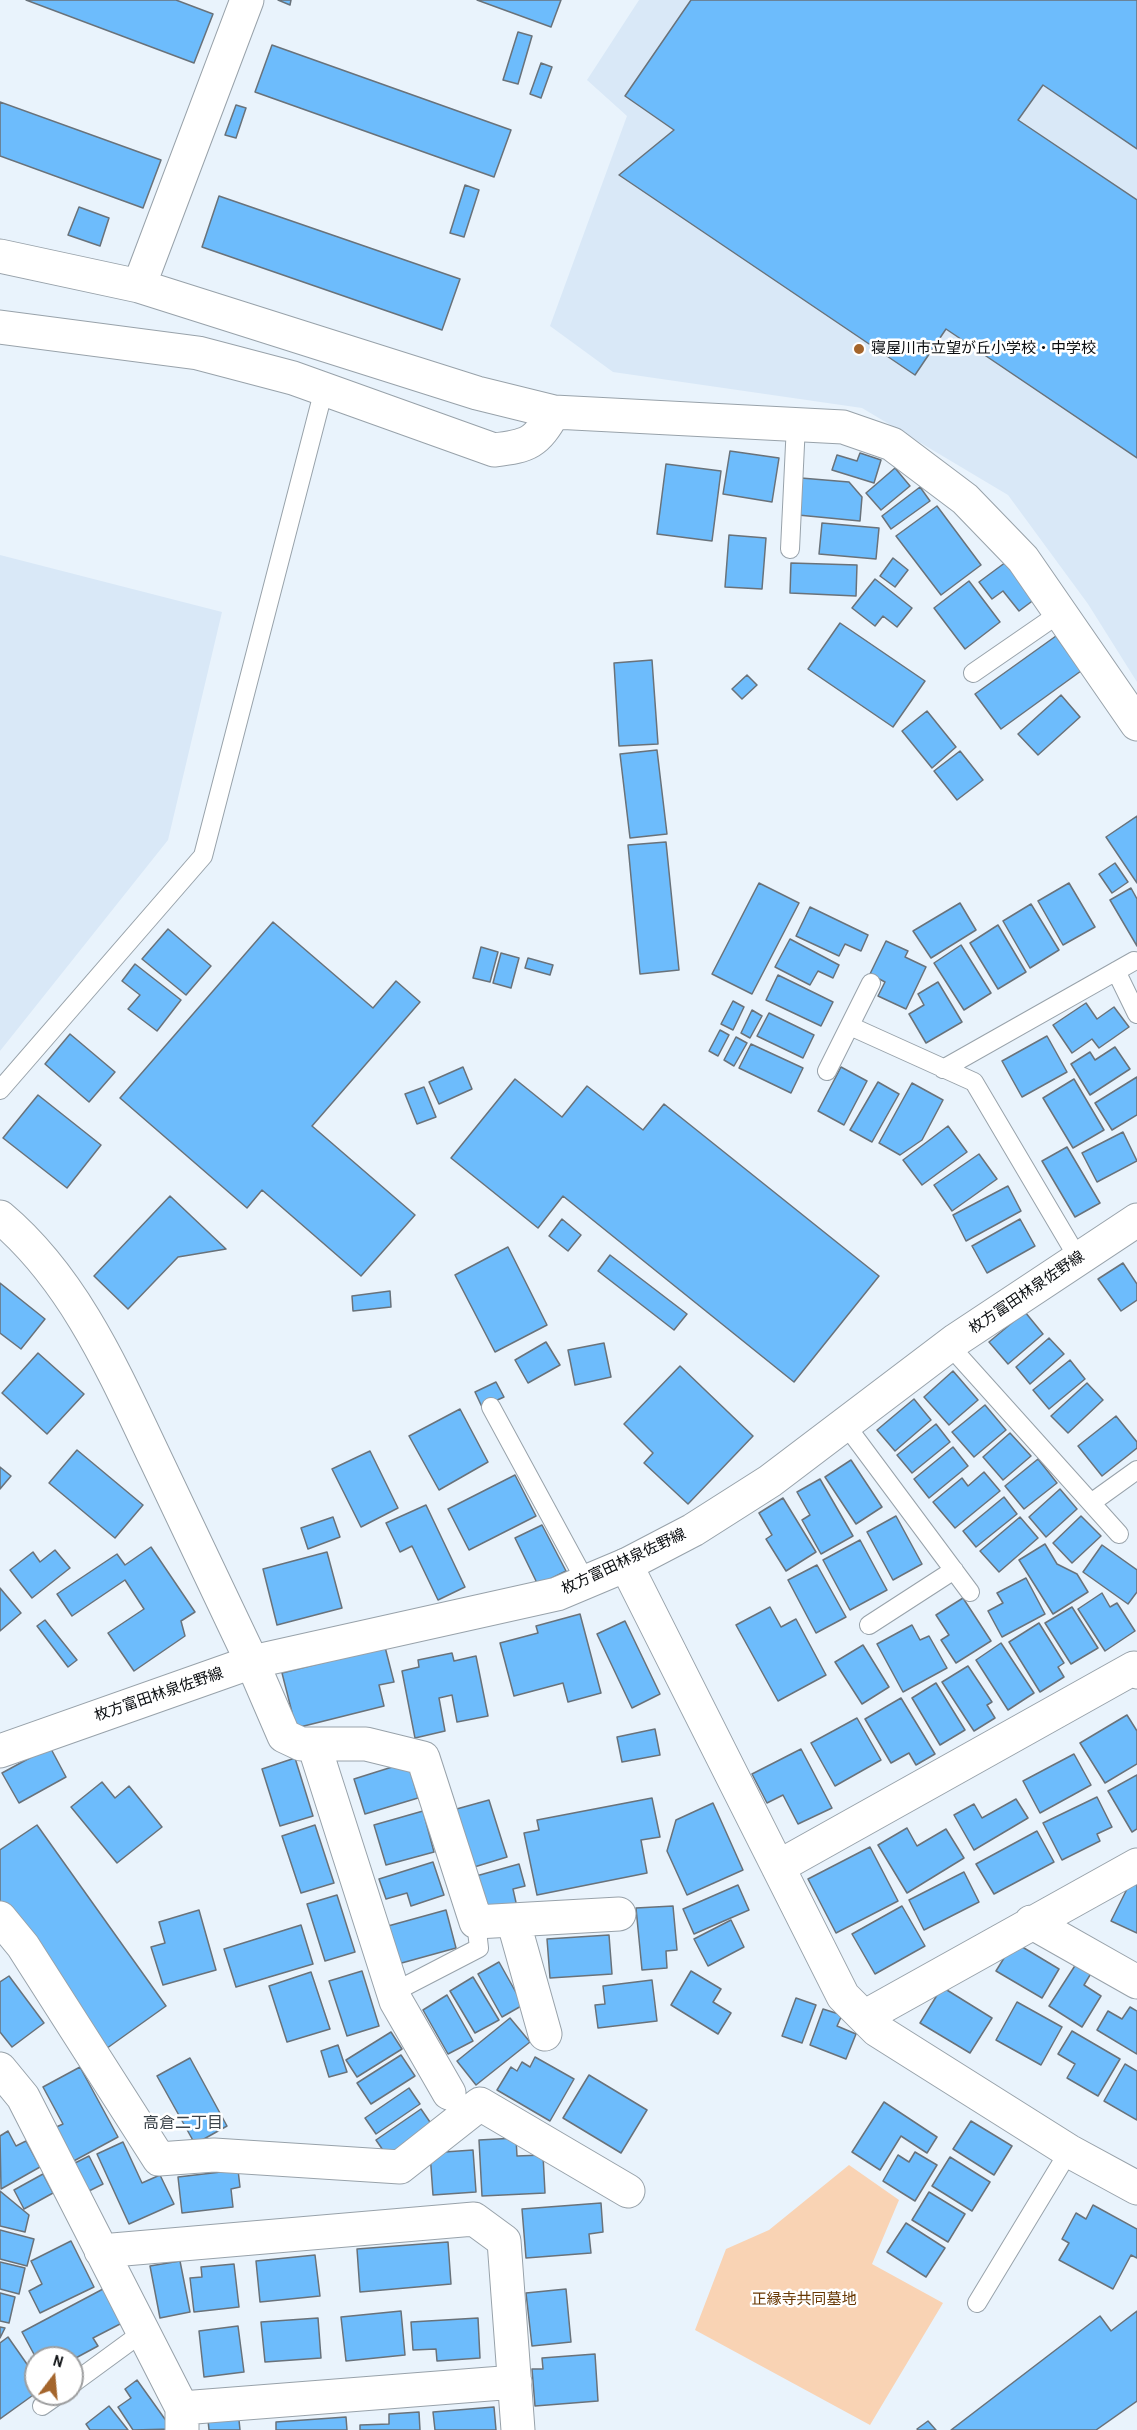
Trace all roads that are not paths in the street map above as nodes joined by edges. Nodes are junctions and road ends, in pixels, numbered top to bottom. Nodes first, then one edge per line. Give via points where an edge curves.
1 (247, 0) edge
2 (0, 256) edge
3 (139, 286) junction
4 (0, 327) edge
5 (324, 389) junction
6 (554, 412) junction
7 (796, 424) junction
8 (790, 549) dead end
9 (1060, 613) junction
10 (973, 673) dead end
11 (1137, 724) edge
12 (1134, 961) dead end
13 (1116, 971) junction
14 (871, 983) dead end
15 (1137, 1014) edge
16 (850, 1026) junction
17 (943, 1069) junction
18 (827, 1071) dead end
19 (0, 1090) edge
20 (0, 1216) edge
21 (1137, 1220) edge
22 (1078, 1258) junction
23 (949, 1345) junction
24 (491, 1407) dead end
25 (845, 1424) junction
26 (1137, 1470) edge
27 (1091, 1503) junction
28 (1119, 1534) dead end
29 (626, 1565) junction
30 (954, 1570) junction
31 (586, 1582) junction
32 (970, 1592) dead end
33 (869, 1625) dead end
34 (252, 1662) junction
35 (1137, 1672) edge
36 (314, 1745) junction
37 (0, 1751) edge
38 (1137, 1864) edge
39 (778, 1867) junction
40 (619, 1914) dead end
41 (0, 1918) edge
42 (513, 1920) junction
43 (476, 1922) junction
44 (1031, 1922) junction
45 (1137, 1982) edge
46 (394, 1992) junction
47 (864, 2017) junction
48 (545, 2034) dead end
49 (0, 2069) edge
50 (449, 2093) dead end
51 (1069, 2151) junction
52 (1137, 2188) edge
53 (628, 2191) dead end
54 (101, 2251) junction
55 (977, 2303) dead end
56 (143, 2332) junction
57 (84, 2375) edge
58 (515, 2382) junction
59 (182, 2419) edge
60 (519, 2430) edge

1 - 3 street
2 - 3 street
3 - 6 street via 477,393
4 - 5 street via 198,353
5 - 6 street via 494,450 525,446 542,433
5 - 19 lane via 203,856
6 - 7 street
7 - 8 lane
7 - 9 street via 843,427 892,444 966,500 1023,560
9 - 10 lane
9 - 11 street
12 - 13 lane
13 - 15 lane
13 - 17 lane
14 - 16 lane
16 - 17 lane
16 - 18 lane
17 - 22 lane via 974,1083
20 - 34 street via 66,1290 104,1351
21 - 22 street, 枚方富田林泉佐野線
22 - 23 street, 枚方富田林泉佐野線
23 - 25 street, 枚方富田林泉佐野線
23 - 27 lane
24 - 31 lane
25 - 29 street, 枚方富田林泉佐野線 via 770,1481 693,1530
25 - 30 lane
26 - 27 lane
27 - 28 lane
29 - 31 street, 枚方富田林泉佐野線
29 - 39 street
30 - 32 lane
30 - 33 lane
31 - 34 street, 枚方富田林泉佐野線 via 557,1594
34 - 36 street via 284,1736
34 - 37 street, 枚方富田林泉佐野線
35 - 39 street via 1134,1668
36 - 43 street via 366,1744 423,1758
36 - 46 street
38 - 44 street
39 - 47 street via 843,1996
40 - 42 street
41 - 53 street via 23,1946 159,2159 214,2155 400,2167 480,2104
42 - 43 street
42 - 48 street
43 - 46 lane via 479,1948
44 - 45 street
44 - 47 street
46 - 50 street
47 - 51 street via 877,2030
49 - 54 street via 23,2097
51 - 52 street
51 - 55 lane
54 - 56 street
54 - 58 street via 474,2219 504,2241
56 - 57 lane
56 - 59 street
58 - 59 street
58 - 60 street

